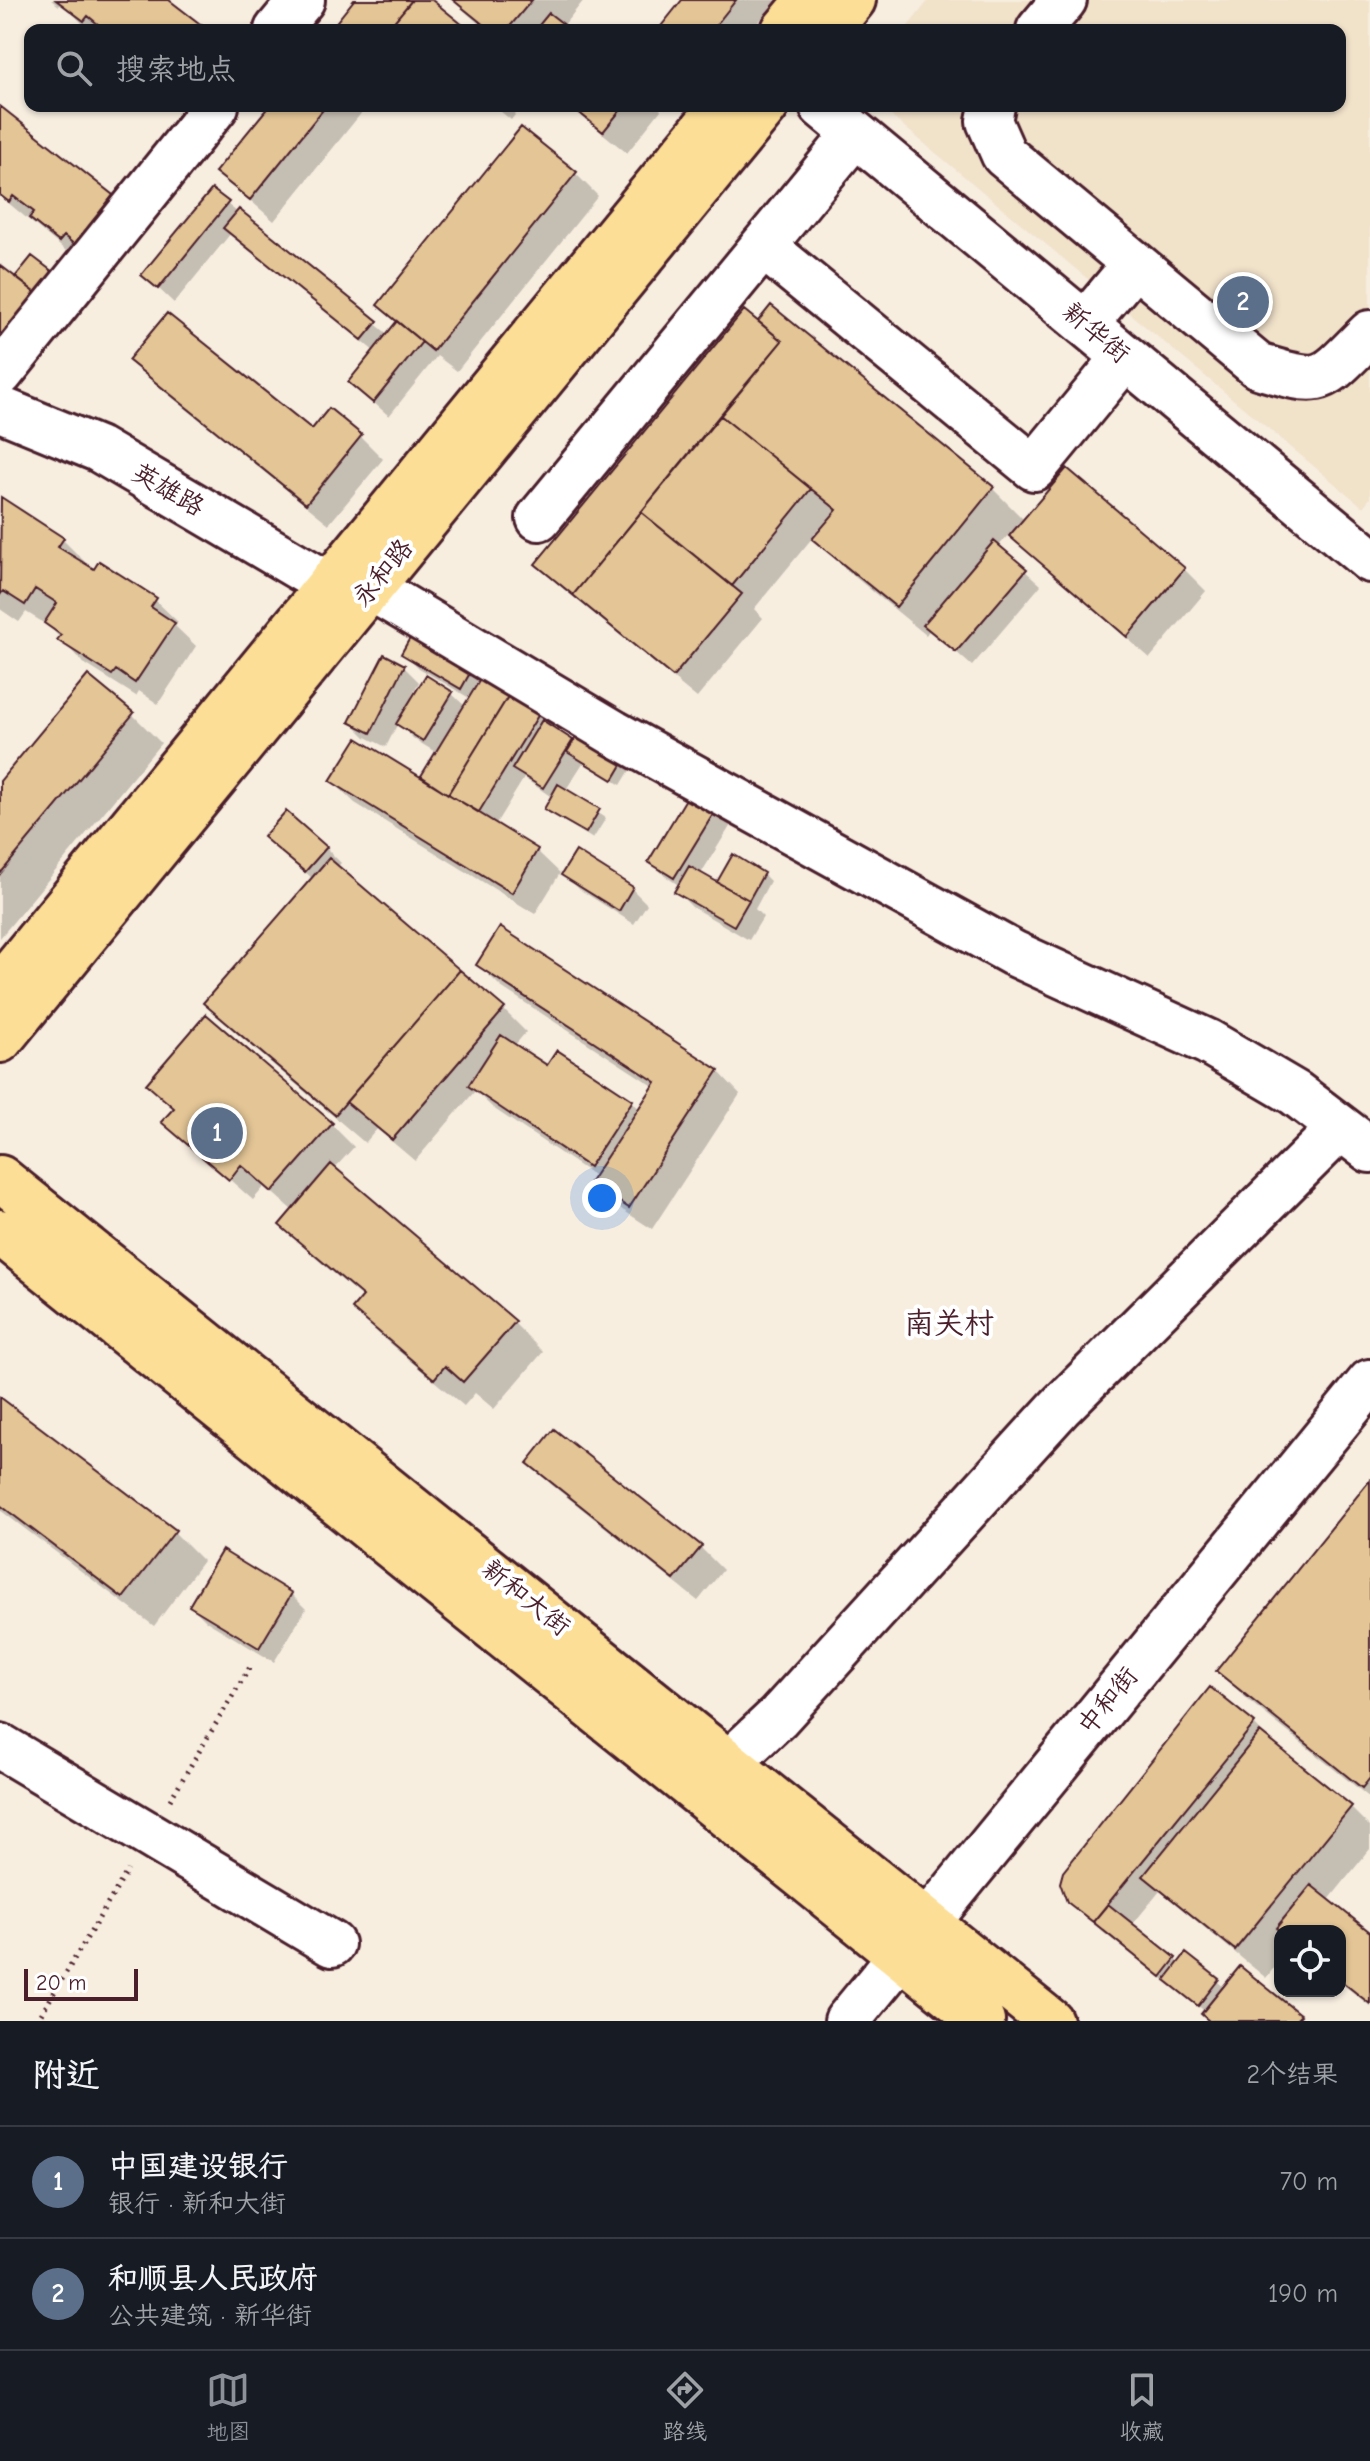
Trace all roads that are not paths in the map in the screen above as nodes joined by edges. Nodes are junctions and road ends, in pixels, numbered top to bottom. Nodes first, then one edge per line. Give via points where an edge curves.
1 (302, 0) edge
2 (809, 0) edge
3 (853, 0) edge
4 (1064, 0) edge
5 (282, 24) edge
6 (789, 24) edge
7 (834, 24) edge
8 (1044, 24) edge
9 (211, 112) edge
10 (717, 112) edge
11 (761, 112) edge
12 (829, 112) edge
13 (991, 112) edge
14 (855, 134) junction
15 (763, 246) junction
16 (1135, 264) junction
17 (1085, 324) junction
18 (1370, 333) edge
19 (1125, 357) junction
20 (0, 374) edge
21 (0, 409) edge
22 (539, 518) dead end
23 (1364, 544) edge
24 (350, 586) junction
25 (0, 986) edge
26 (0, 1040) edge
27 (1355, 1139) edge
28 (0, 1178) edge
29 (0, 1232) edge
30 (1370, 1382) edge
31 (0, 1746) edge
32 (730, 1762) junction
33 (928, 1922) junction
34 (332, 1944) dead end
35 (900, 1955) junction
36 (847, 2021) edge
37 (982, 2021) edge
38 (1050, 2021) edge

1 - 5 street
2 - 6 main road
3 - 7 main road
4 - 8 street
9 - 20 street
10 - 24 main road, 永和路
11 - 24 main road, 永和路
12 - 14 street, 新华街
13 - 16 street via 989,121 1004,155
14 - 15 street
14 - 17 street, 新华街
15 - 19 street via 1034,468
15 - 22 street
16 - 17 street
16 - 18 street via 1258,366 1299,379 1328,375
17 - 19 street, 新华街
19 - 23 street, 新华街
21 - 24 street, 英雄路 via 98,449
24 - 25 main road, 永和路
24 - 26 main road, 永和路
24 - 27 street, 英雄路 via 1013,953 1208,1042 1295,1093
27 - 32 street via 1060,1407 778,1717
28 - 32 main road, 新和大街
29 - 35 main road, 新和大街
30 - 33 street, 中和街
31 - 34 street
32 - 33 main road, 新和大街
33 - 35 street, 中和街
33 - 38 main road, 新和大街
35 - 36 street, 中和街
35 - 37 main road, 新和大街

